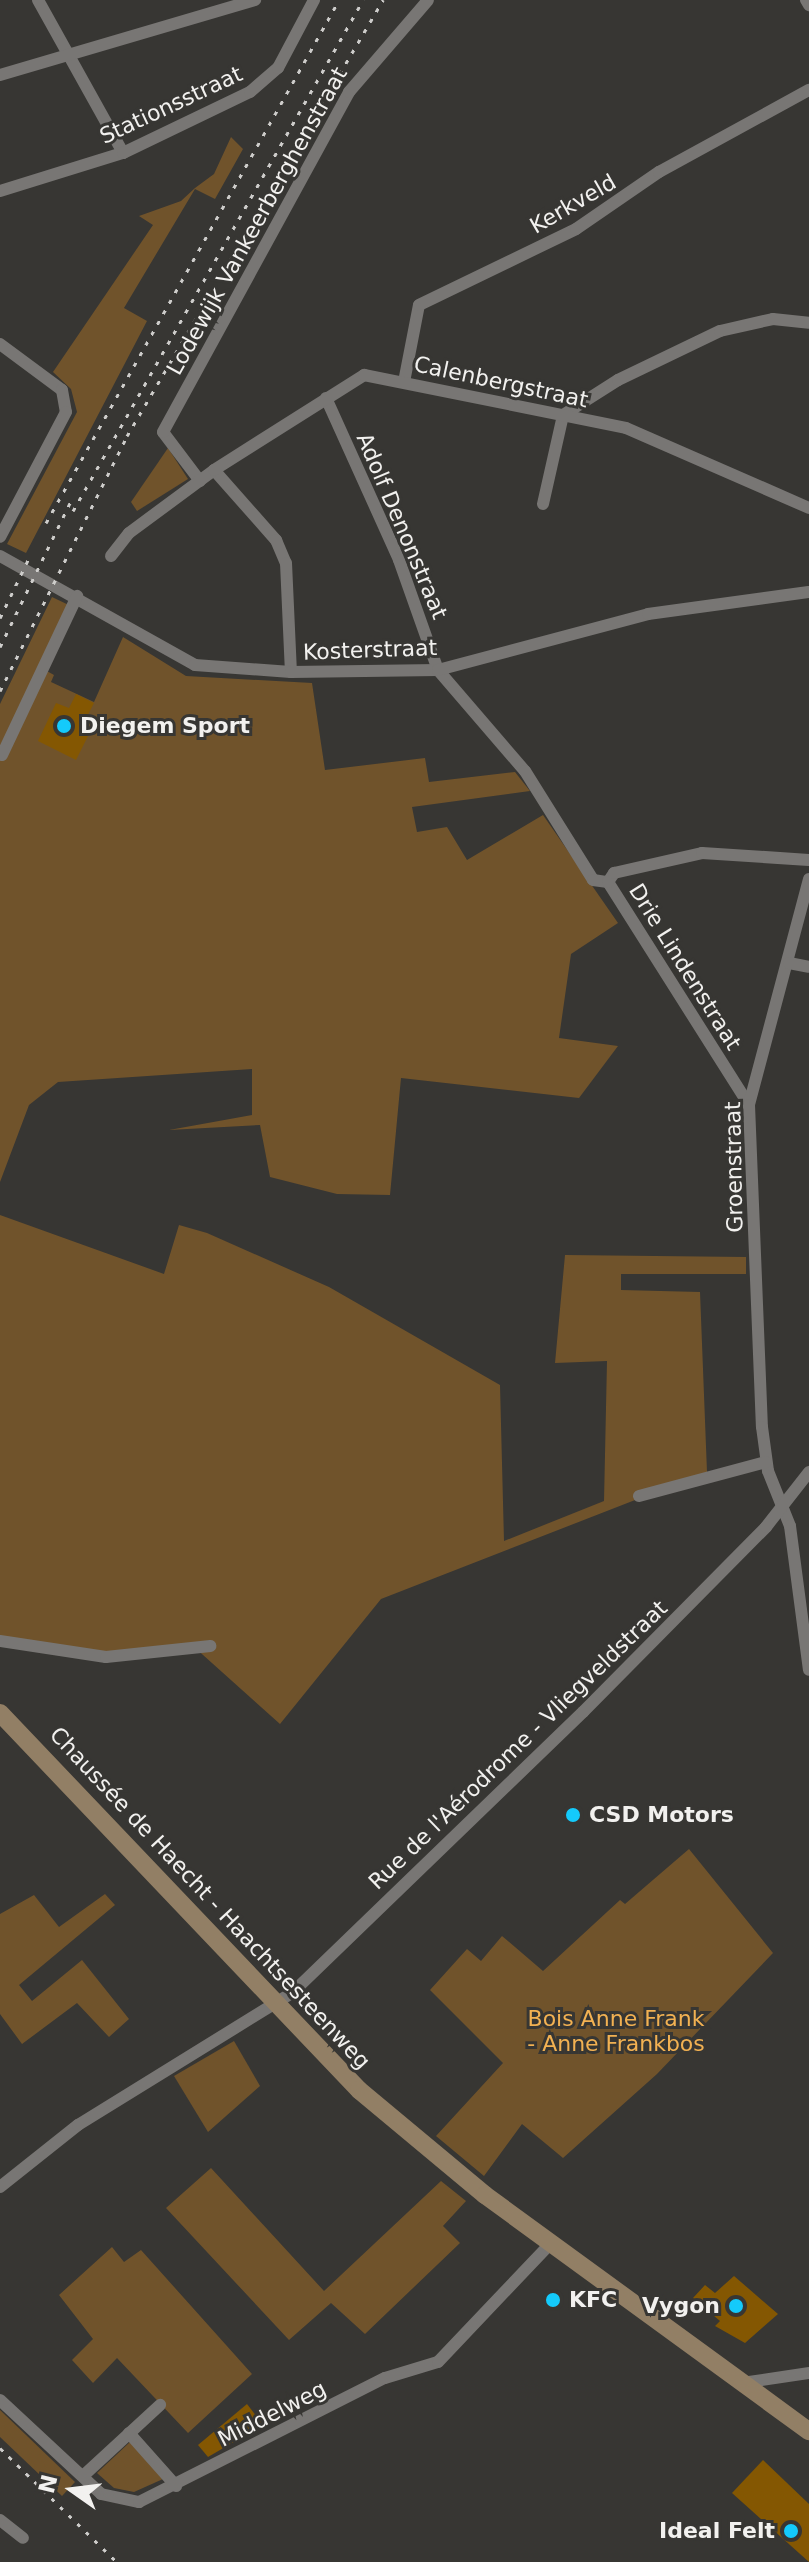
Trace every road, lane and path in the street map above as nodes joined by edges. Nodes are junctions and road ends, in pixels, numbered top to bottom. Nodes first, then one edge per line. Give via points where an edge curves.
1 (38, 0) edge
2 (255, 0) edge
3 (314, 0) edge
4 (428, 0) edge
5 (806, 0) edge
6 (809, 5) edge
7 (71, 52) junction
8 (0, 75) edge
9 (809, 90) edge
10 (123, 153) junction
11 (0, 191) edge
12 (809, 323) edge
13 (0, 344) edge
14 (404, 382) junction
15 (326, 398) junction
16 (563, 415) junction
17 (214, 470) junction
18 (200, 481) junction
19 (543, 504) dead end
20 (809, 508) edge
21 (0, 537) edge
22 (0, 556) edge
23 (111, 556) dead end
24 (809, 592) edge
25 (77, 596) junction
26 (438, 670) junction
27 (291, 672) junction
28 (2, 755) edge
29 (809, 860) edge
30 (809, 879) edge
31 (608, 882) junction
32 (789, 963) junction
33 (809, 967) edge
34 (749, 1105) junction
35 (766, 1462) junction
36 (809, 1472) edge
37 (639, 1496) dead end
38 (779, 1503) junction
39 (0, 1641) edge
40 (210, 1646) dead end
41 (809, 1670) edge
42 (0, 1713) edge
43 (275, 2006) junction
44 (0, 2187) edge
45 (551, 2243) junction
46 (809, 2373) edge
47 (749, 2382) junction
48 (0, 2400) edge
49 (160, 2405) dead end
50 (809, 2431) edge
51 (129, 2433) junction
52 (83, 2476) junction
53 (176, 2486) junction
54 (0, 2520) edge
55 (23, 2538) dead end

1 - 7 street
2 - 7 street
3 - 10 street, Stationsstraat via 266,82
4 - 18 street, Lodewijk Vankeerberghenstraat via 349,92 163,432
5 - 6 street
7 - 8 street
7 - 10 street
9 - 14 street, Kerkveld via 659,172 576,229 419,305
10 - 11 street, Stationsstraat
12 - 16 street via 773,319 720,331 618,380
13 - 21 street via 62,390 66,412
14 - 15 street, Calenbergstraat via 364,375
14 - 16 street, Calenbergstraat
15 - 17 street, Calenbergstraat
15 - 26 street, Adolf Denonstraat via 399,560
16 - 19 street
16 - 20 street, Calenbergstraat via 626,428
17 - 18 street, Calenbergstraat
17 - 27 street via 276,540 286,563
18 - 23 street, Calenbergstraat via 129,533
22 - 25 street, Kosterstraat
24 - 26 street, Kosterstraat via 648,614
25 - 27 street, Kosterstraat via 195,665
25 - 28 street
26 - 27 street, Kosterstraat
26 - 31 street, Drie Lindenstraat via 525,771 593,880
29 - 31 street via 702,853 614,873
30 - 32 street, Groenstraat
31 - 34 street, Drie Lindenstraat
32 - 33 street
32 - 34 street, Groenstraat
34 - 35 street, Groenstraat
35 - 37 street
35 - 38 street, Groenstraat
36 - 38 street, Rue de l'Aérodrome - Vliegveldstraat
38 - 41 street, Groenstraat via 790,1526
38 - 43 street, Rue de l'Aérodrome - Vliegveldstraat via 766,1527 583,1712
39 - 40 street via 106,1657
42 - 43 main road, Chaussée de Haecht - Haachtsesteenweg
43 - 44 street, Rue de l'Aérodrome - Vliegveldstraat via 78,2125
43 - 45 main road, Chaussée de Haecht - Haachtsesteenweg via 359,2090
45 - 47 main road, Chaussée de Haecht - Haachtsesteenweg
45 - 53 street, Middelweg via 441,2360 385,2378
46 - 47 street
47 - 50 main road, Chaussée de Haecht - Haachtsesteenweg
48 - 52 street, Middelweg
49 - 51 street
51 - 52 street
51 - 53 street
52 - 53 street, Middelweg via 107,2498 127,2503
54 - 55 street

